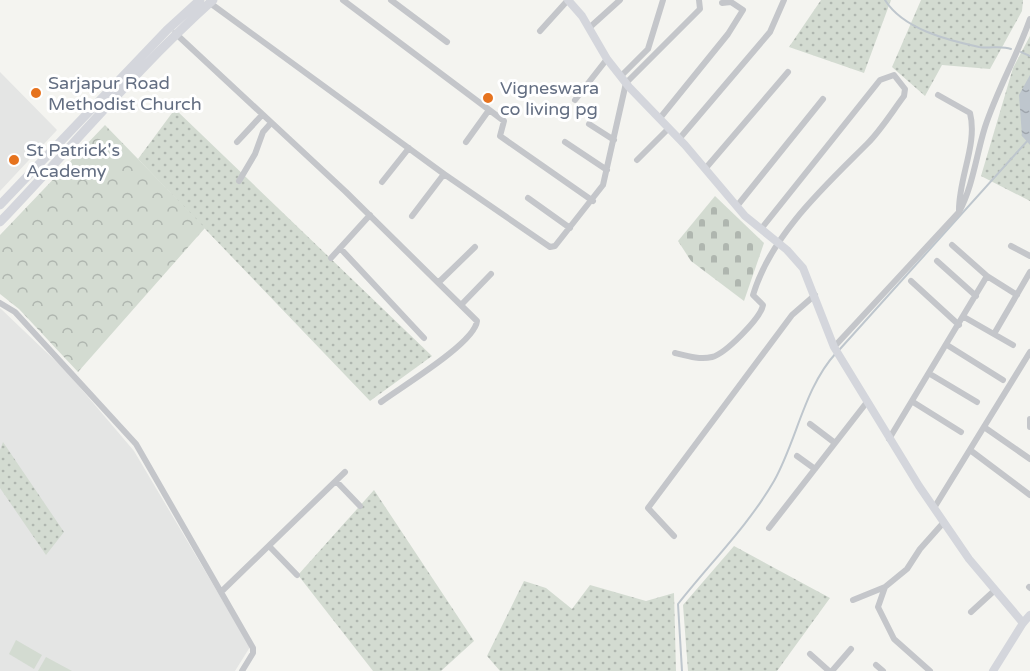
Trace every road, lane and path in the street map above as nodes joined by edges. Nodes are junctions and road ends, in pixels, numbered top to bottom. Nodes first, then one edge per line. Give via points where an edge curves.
1 (343, 0) edge
2 (391, 0) edge
3 (568, 0) edge
4 (621, 0) edge
5 (663, 0) edge
6 (699, 0) edge
7 (784, 0) edge
8 (208, 1) edge
9 (737, 2) edge
10 (722, 3) dead end
11 (1030, 19) edge
12 (589, 28) junction
13 (540, 31) dead end
14 (172, 32) junction
15 (447, 42) dead end
16 (608, 59) junction
17 (788, 72) dead end
18 (623, 79) junction
19 (938, 95) dead end
20 (823, 99) dead end
21 (575, 100) dead end
22 (489, 110) junction
23 (262, 115) junction
24 (660, 118) junction
25 (271, 123) junction
26 (589, 124) dead end
27 (669, 128) junction
28 (679, 139) junction
29 (614, 140) junction
30 (237, 142) dead end
31 (466, 142) dead end
32 (566, 142) dead end
33 (409, 148) junction
34 (637, 160) dead end
35 (705, 169) junction
36 (607, 170) junction
37 (444, 174) junction
38 (239, 181) dead end
39 (382, 182) dead end
40 (528, 198) dead end
41 (593, 201) junction
42 (0, 204) edge
43 (737, 206) junction
44 (959, 212) junction
45 (370, 215) junction
46 (412, 216) dead end
47 (0, 222) edge
48 (570, 228) junction
49 (761, 229) junction
50 (777, 243) junction
51 (952, 245) dead end
52 (1011, 246) dead end
53 (475, 247) dead end
54 (340, 248) junction
55 (1030, 256) edge
56 (332, 258) dead end
57 (937, 261) dead end
58 (1030, 272) edge
59 (491, 274) dead end
60 (987, 276) junction
61 (439, 282) junction
62 (911, 282) dead end
63 (816, 295) junction
64 (1017, 295) junction
65 (976, 296) junction
66 (0, 303) edge
67 (461, 305) junction
68 (964, 317) junction
69 (959, 325) junction
70 (994, 334) junction
71 (424, 338) dead end
72 (947, 345) junction
73 (1013, 345) dead end
74 (834, 347) junction
75 (1030, 352) edge
76 (675, 353) dead end
77 (1023, 363) junction
78 (1030, 367) edge
79 (930, 374) junction
80 (1003, 380) dead end
81 (381, 402) dead end
82 (867, 402) junction
83 (913, 402) junction
84 (977, 402) dead end
85 (1030, 418) edge
86 (810, 424) dead end
87 (984, 427) junction
88 (1030, 428) edge
89 (961, 432) dead end
90 (889, 439) junction
91 (835, 443) junction
92 (969, 450) junction
93 (797, 456) dead end
94 (1030, 459) edge
95 (815, 469) junction
96 (345, 472) dead end
97 (336, 481) junction
98 (1030, 495) edge
99 (360, 506) dead end
100 (934, 508) junction
101 (944, 522) junction
102 (769, 528) dead end
103 (675, 536) dead end
104 (269, 546) junction
105 (297, 574) dead end
106 (885, 587) junction
107 (995, 590) junction
108 (221, 592) junction
109 (853, 600) dead end
110 (971, 612) dead end
111 (1030, 615) edge
112 (1026, 626) edge
113 (851, 649) dead end
114 (810, 654) dead end
115 (876, 665) dead end
116 (242, 671) edge
117 (830, 671) edge
118 (883, 671) edge
119 (930, 671) edge
120 (993, 671) edge

1 - 22 street
2 - 15 street
3 - 12 street
3 - 13 street
4 - 12 street
5 - 18 street via 648,49
6 - 18 street via 700,9
7 - 28 street via 770,32
8 - 14 main road
8 - 33 street
9 - 10 street
9 - 24 street via 743,10 728,34
11 - 44 street via 1001,82
12 - 16 street
14 - 23 street
14 - 42 main road
14 - 47 main road
16 - 18 street
16 - 21 street
17 - 35 street
18 - 24 street
18 - 29 street
19 - 44 street via 970,113 973,124 960,185
20 - 43 street
22 - 31 street
22 - 41 street via 504,121 500,136
23 - 25 street
23 - 30 street
24 - 27 street
25 - 38 street
25 - 45 street
26 - 29 street
27 - 28 street
27 - 34 street
28 - 35 street
29 - 36 street
32 - 36 street
33 - 37 street
33 - 39 street
35 - 43 street
36 - 41 street
37 - 46 street
37 - 48 street via 544,245 555,246
40 - 48 street
41 - 48 street
43 - 49 street
44 - 74 street
45 - 54 street
45 - 61 street
49 - 50 street
49 - 50 street via 880,80 894,75 905,90 904,96 868,143 843,166
50 - 63 street via 803,268
50 - 76 street via 753,295 763,305 758,318 720,355 703,359
51 - 60 street
52 - 55 street
53 - 61 street
54 - 56 street
54 - 71 street
57 - 65 street
58 - 64 street
59 - 67 street
60 - 64 street
60 - 65 street
61 - 67 street
62 - 69 street
63 - 74 street
63 - 103 street via 792,315 648,508
64 - 70 street
65 - 68 street
66 - 108 street via 15,312 136,444
67 - 81 street via 477,321 471,334 441,361
68 - 69 street
68 - 70 street
69 - 72 street
70 - 73 street
72 - 79 street
72 - 80 street
74 - 82 street
75 - 77 street
77 - 78 street
77 - 87 street
79 - 83 street
79 - 84 street
82 - 90 street
82 - 91 street
83 - 89 street
83 - 90 street
85 - 88 street
86 - 91 street
87 - 92 street
87 - 94 street
90 - 100 street
91 - 95 street
92 - 98 street
92 - 100 street
93 - 95 street
95 - 102 street
96 - 97 street
97 - 99 street
97 - 104 street
100 - 101 street
101 - 106 street via 903,573
101 - 107 street
104 - 105 street
104 - 108 street
106 - 109 street
106 - 119 street via 878,607 891,635
107 - 110 street
107 - 112 street
108 - 116 street via 252,648
111 - 112 street
112 - 120 street
113 - 117 street
114 - 117 street
115 - 118 street

